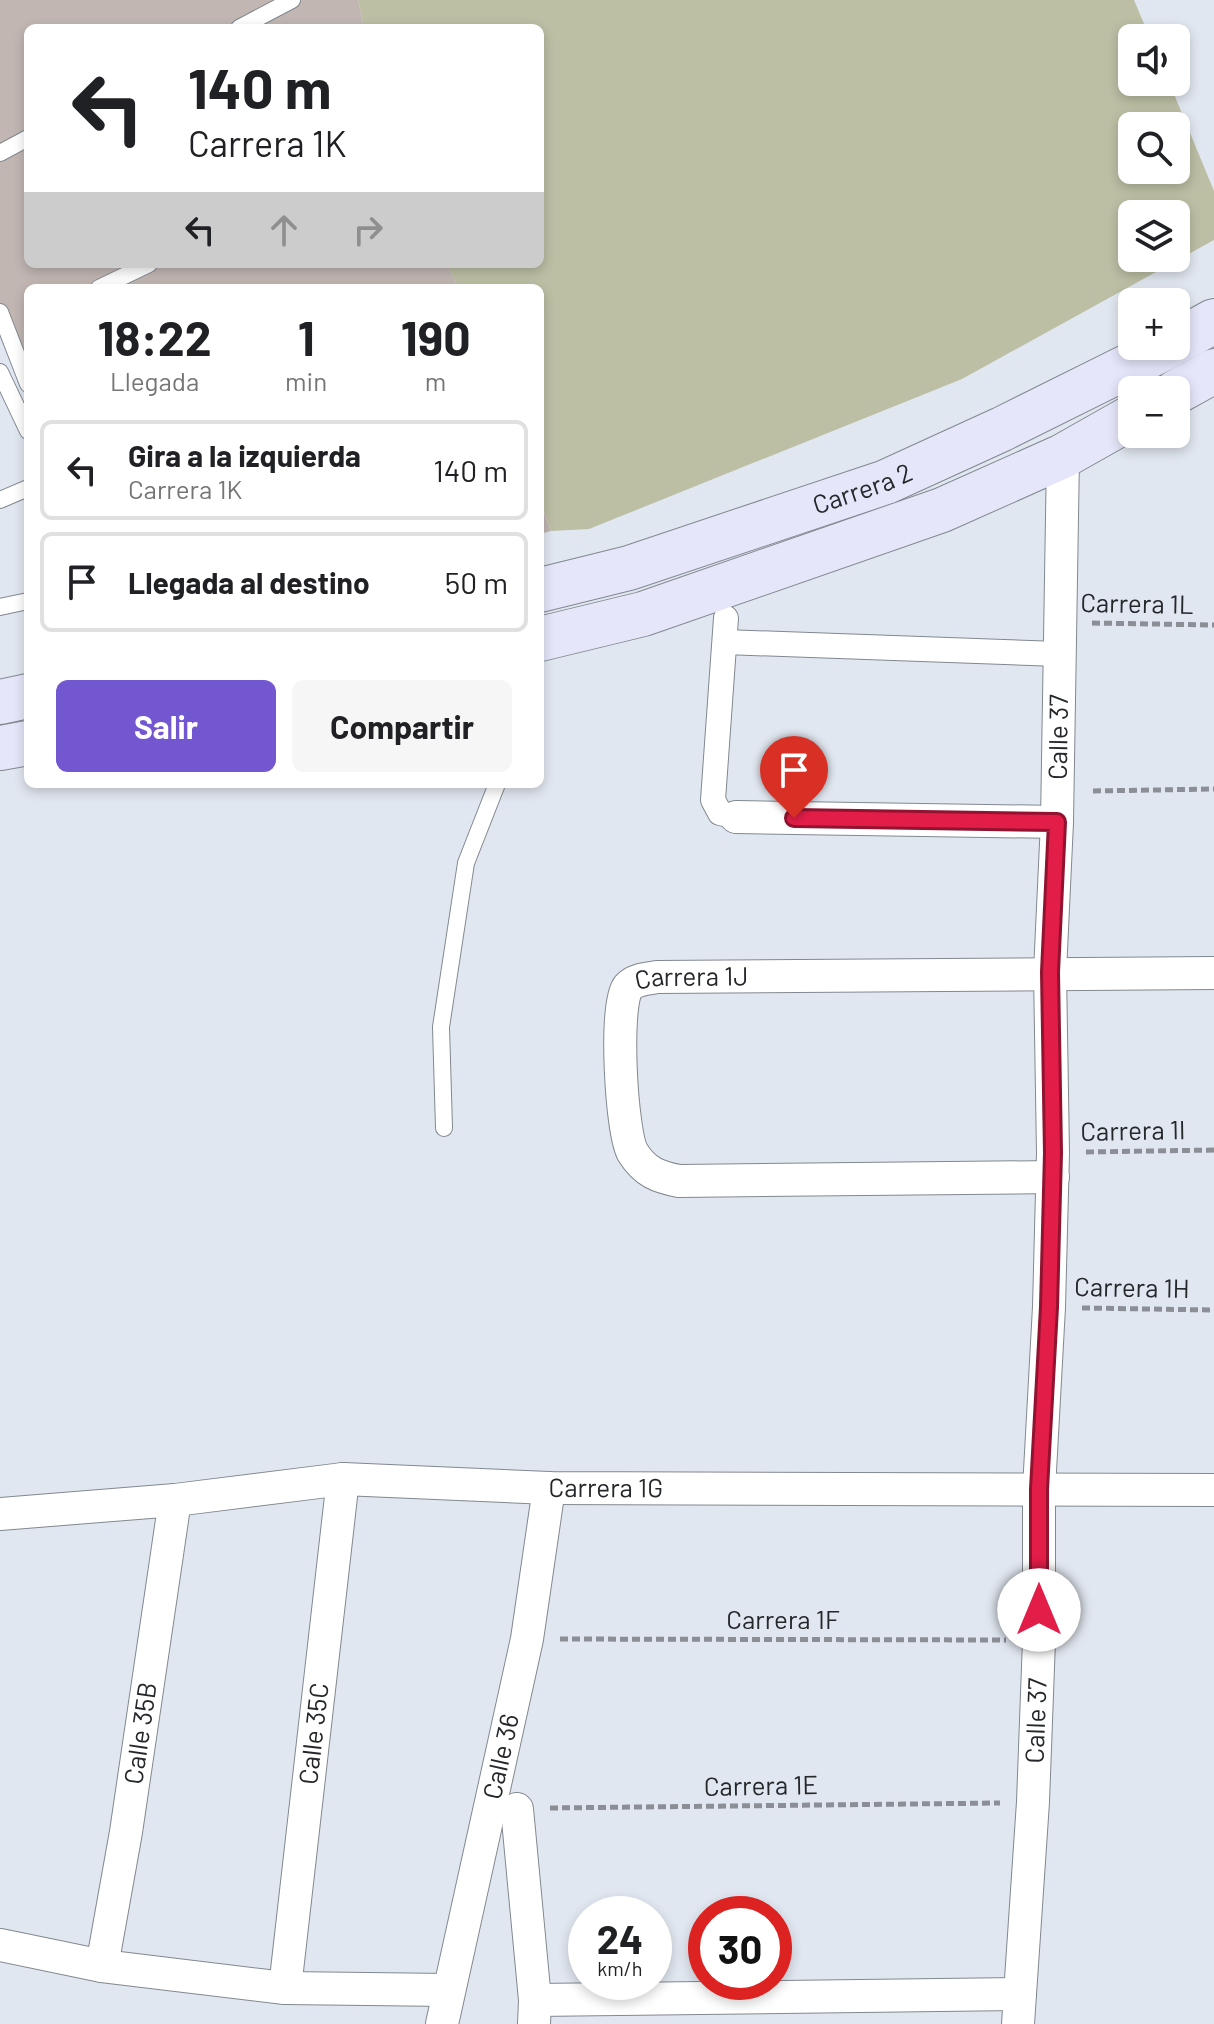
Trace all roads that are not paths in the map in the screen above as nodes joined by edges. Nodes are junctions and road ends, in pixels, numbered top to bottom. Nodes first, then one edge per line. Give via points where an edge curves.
1 (292, 0) edge
2 (247, 24) edge
3 (24, 140) edge
4 (0, 153) edge
5 (141, 268) edge
6 (107, 284) edge
7 (0, 312) edge
8 (1214, 321) edge
9 (1190, 334) edge
10 (1141, 360) edge
11 (1214, 371) edge
12 (0, 372) edge
13 (24, 374) edge
14 (1190, 384) edge
15 (3, 390) edge
16 (24, 424) edge
17 (1118, 425) edge
18 (1063, 456) junction
19 (24, 490) edge
20 (0, 500) edge
21 (544, 589) edge
22 (24, 602) edge
23 (0, 607) edge
24 (544, 638) edge
25 (1059, 638) junction
26 (24, 697) edge
27 (0, 702) edge
28 (24, 744) edge
29 (0, 748) edge
30 (495, 788) edge
31 (1056, 807) junction
32 (736, 817) joint
33 (1050, 972) junction
34 (1214, 973) edge
35 (444, 1128) dead end
36 (1053, 1165) junction
37 (343, 1479) junction
38 (549, 1488) junction
39 (1039, 1489) junction
40 (1214, 1490) edge
41 (175, 1500) junction
42 (0, 1514) edge
43 (517, 1809) road end
44 (0, 1945) edge
45 (102, 1966) junction
46 (285, 1988) junction
47 (449, 1990) junction
48 (1019, 2009) edge
49 (535, 2012) edge
50 (442, 2024) edge

1 - 2 lane
3 - 4 lane
5 - 6 lane
7 - 13 lane
8 - 9 main road
10 - 21 main road, Carrera 2 via 886,482 629,568
11 - 14 main road
12 - 15 lane
15 - 16 lane
17 - 18 main road, Carrera 2
18 - 24 main road, Carrera 2 via 942,510 643,614
18 - 25 street, Calle 37
19 - 20 lane
22 - 23 lane
25 - 31 street, Calle 37
25 - 32 street via 726,630 713,800 720,813
26 - 27 main road
28 - 29 main road
30 - 35 lane via 466,863 441,1027
31 - 32 street
31 - 33 street, Calle 37
33 - 34 street, Carrera 1J
33 - 36 street, Calle 37
33 - 36 street, Carrera 1J via 657,977 627,988 620,1020 626,1134 643,1167 658,1176 679,1181
36 - 39 street, Calle 37
37 - 38 street, Carrera 1G
37 - 41 street, Carrera 1G
37 - 46 street, Calle 35C
38 - 39 street, Carrera 1G
38 - 47 street, Calle 36 via 527,1639
39 - 40 street, Carrera 1G
39 - 48 street, Calle 37 via 1033,1802
41 - 42 street, Carrera 1G
41 - 45 street, Calle 35B
43 - 49 street
44 - 45 street
45 - 46 street
46 - 47 street
47 - 50 street, Calle 36
48 - 49 street

